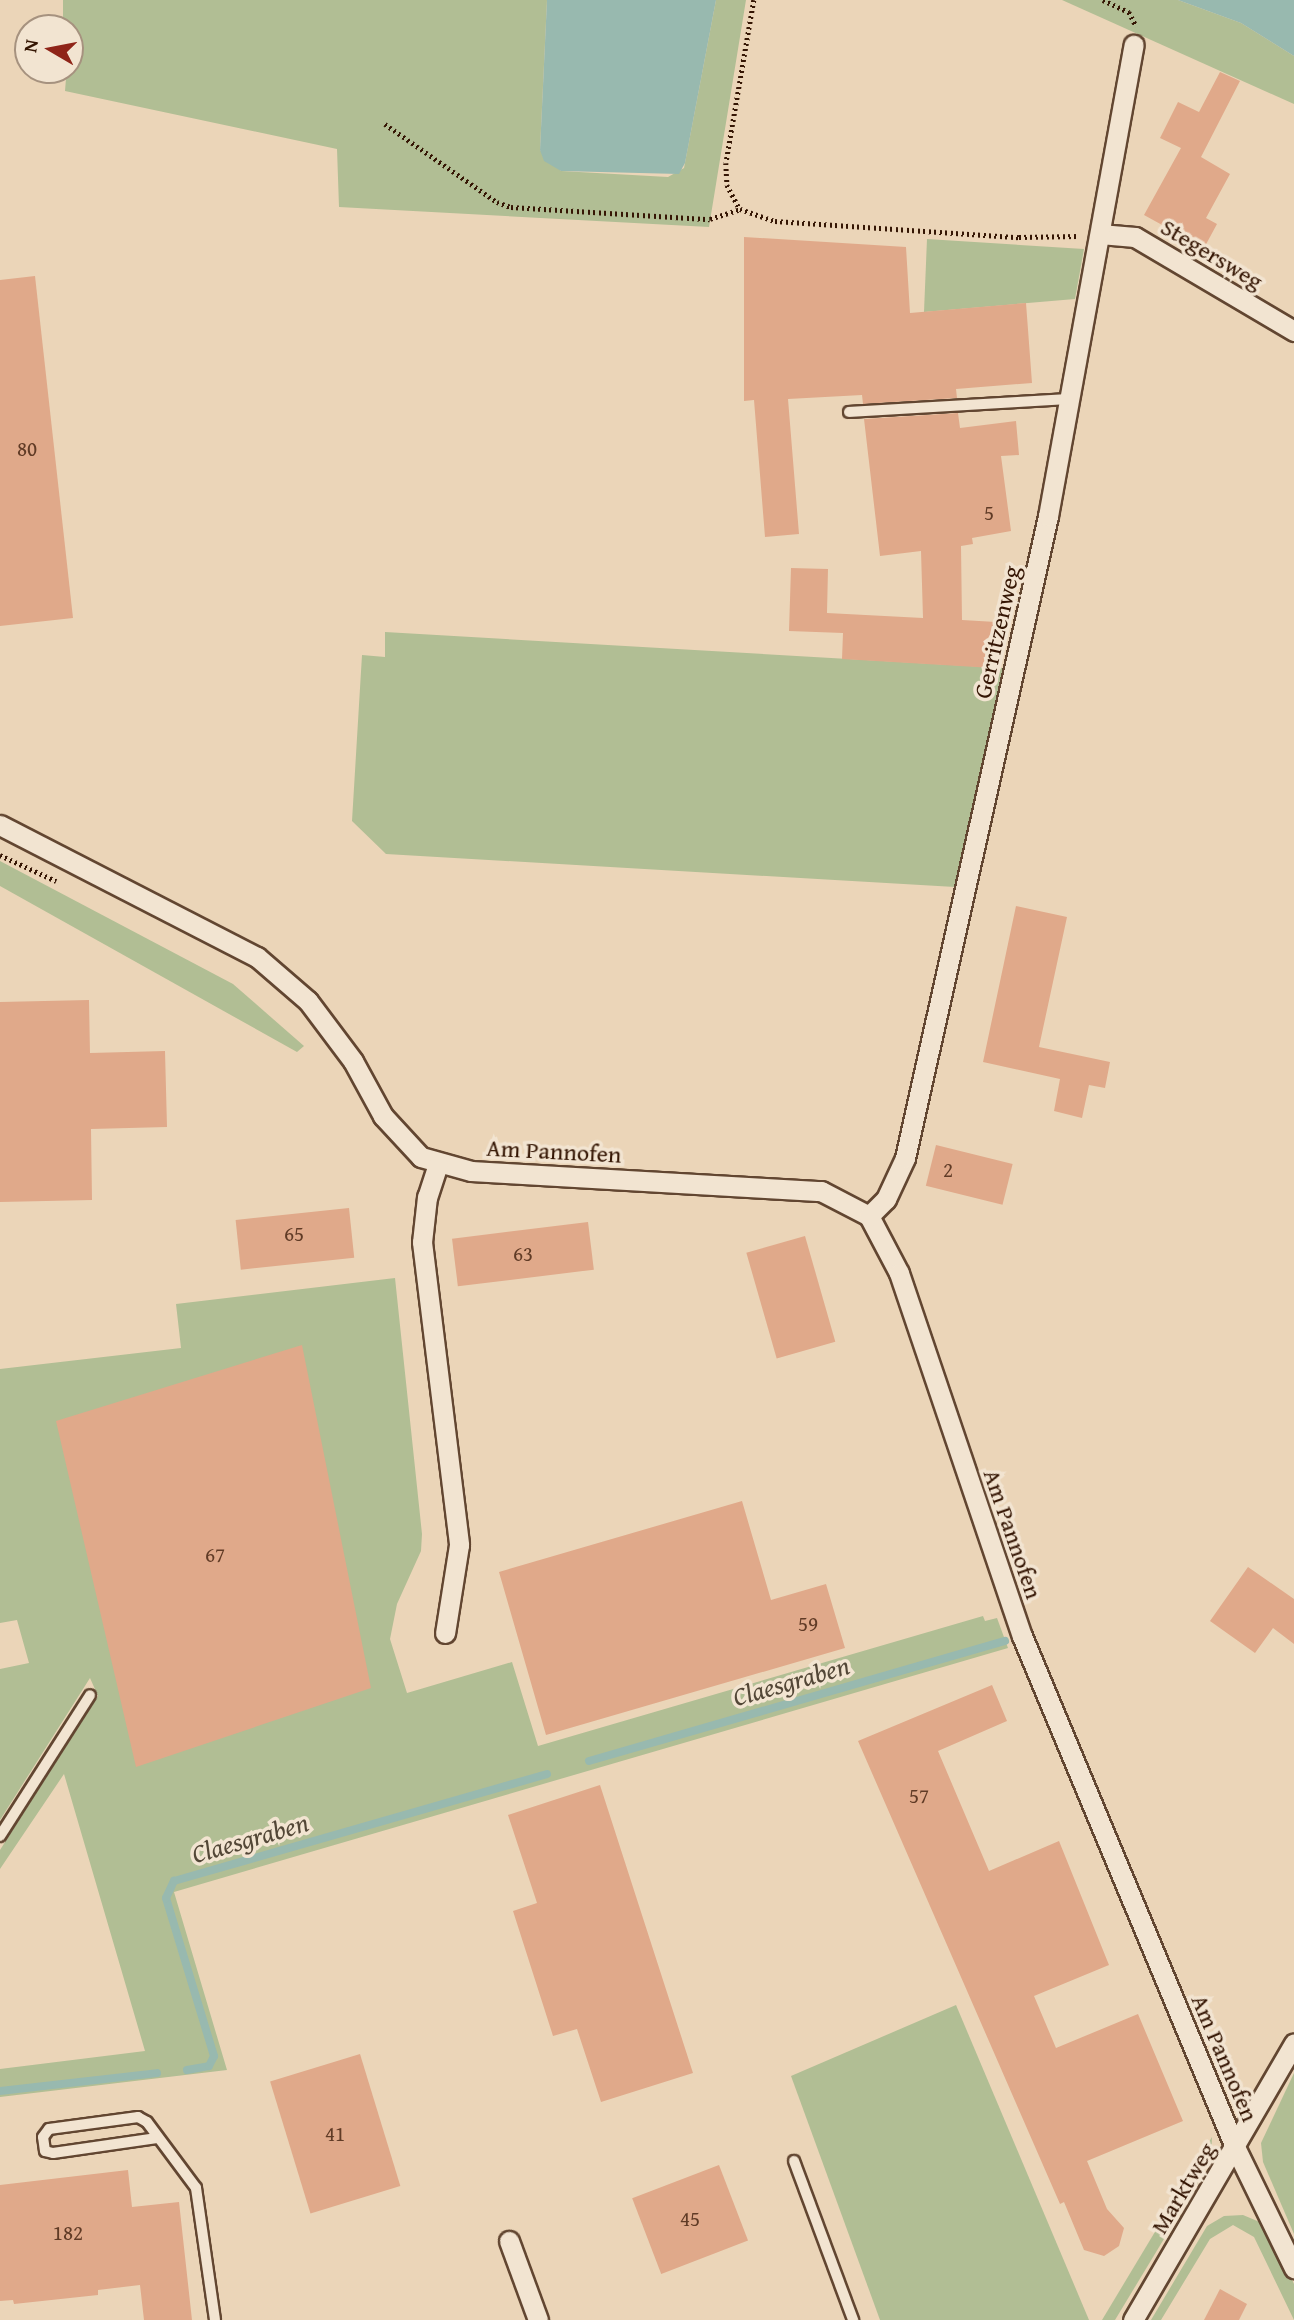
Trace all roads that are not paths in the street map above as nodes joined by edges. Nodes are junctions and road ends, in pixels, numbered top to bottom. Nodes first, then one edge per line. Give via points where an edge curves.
1 (1134, 45) road end
2 (1100, 234) junction
3 (1294, 331) edge
4 (1068, 399) junction
5 (849, 412) dead end
6 (0, 825) edge
7 (438, 1164) junction
8 (869, 1216) junction
9 (445, 1633) dead end
10 (90, 1695) dead end
11 (0, 1836) edge
12 (1294, 2043) edge
13 (158, 2138) junction
14 (1235, 2147) junction
15 (793, 2161) dead end
16 (509, 2242) dead end
17 (1294, 2268) edge
18 (215, 2320) edge
19 (538, 2320) edge
20 (853, 2320) edge
21 (1133, 2320) edge

1 - 2 street, Gerritzenweg
2 - 3 street, Stegersweg via 1135,237
2 - 4 street, Gerritzenweg
4 - 5 lane
4 - 8 street, Gerritzenweg via 1048,516 905,1158 886,1199
6 - 7 street, Am Pannofen via 257,957 308,1001 331,1030 401,1140
7 - 8 street, Am Pannofen via 471,1171 821,1191
7 - 9 street via 427,1197 422,1241 459,1545
8 - 14 street, Am Pannofen via 899,1273 1022,1636
10 - 11 lane
12 - 14 street, Marktweg
13 - 13 lane via 138,2117 49,2129 43,2137 45,2151 53,2153
13 - 18 lane via 196,2188
14 - 17 street, Am Pannofen
14 - 21 street, Marktweg
15 - 20 lane
16 - 19 street

